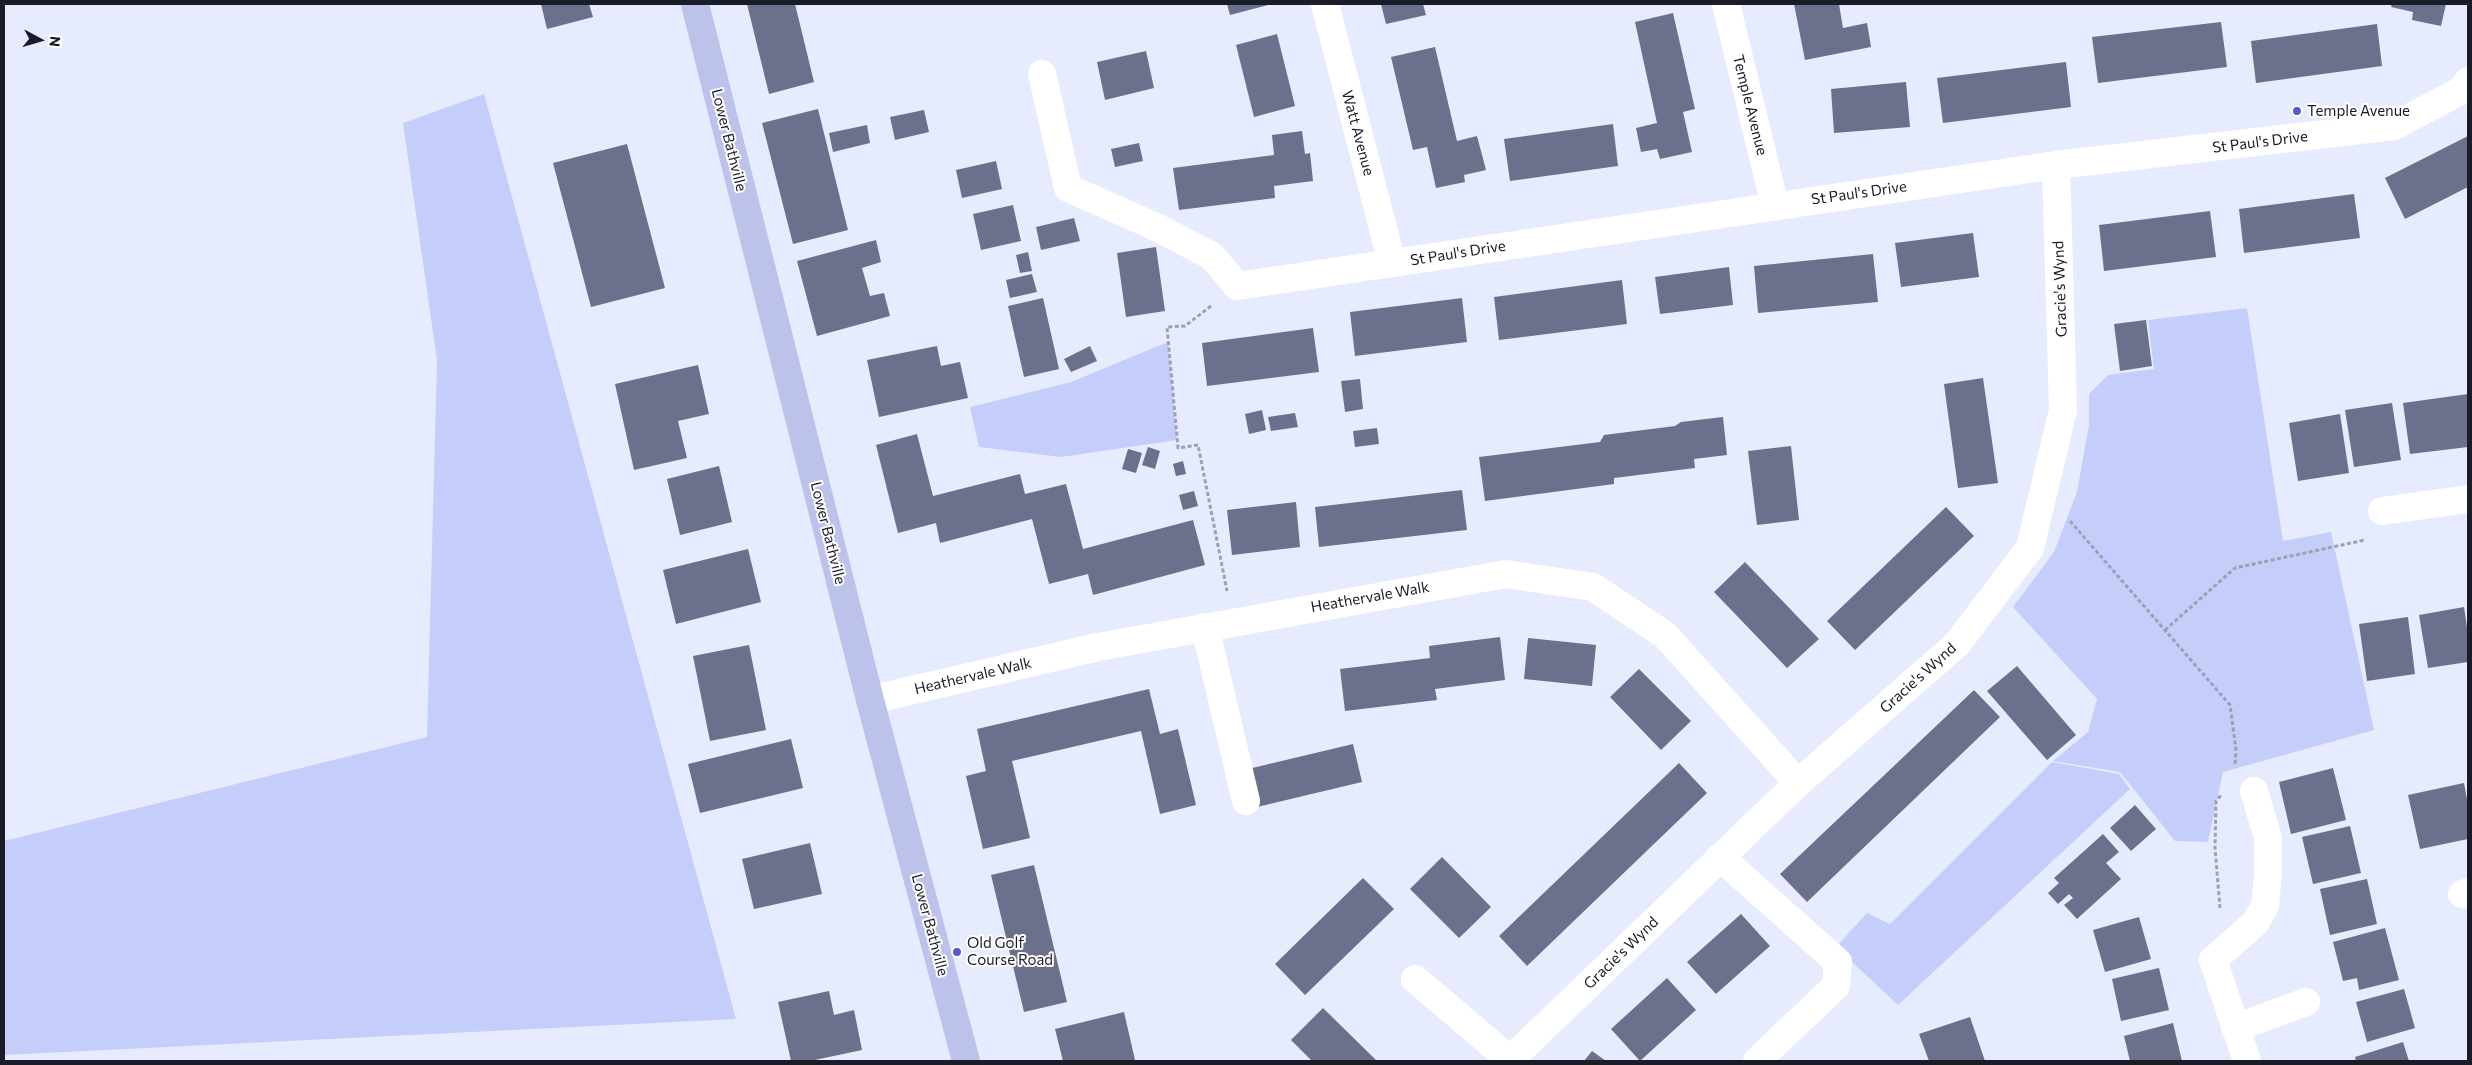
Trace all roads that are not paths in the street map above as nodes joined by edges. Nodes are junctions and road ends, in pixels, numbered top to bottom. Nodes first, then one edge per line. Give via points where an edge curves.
1 (695, 4) edge
2 (1324, 4) edge
3 (1726, 4) edge
4 (1042, 74) dead end
5 (2468, 81) edge
6 (2056, 165) junction
7 (1775, 206) junction
8 (1392, 263) junction
9 (2468, 499) edge
10 (2382, 510) road end
11 (1204, 627) junction
12 (870, 700) junction
13 (1798, 783) junction
14 (2254, 790) dead end
15 (1246, 801) dead end
16 (1720, 857) junction
17 (1415, 979) dead end
18 (2306, 1002) dead end
19 (2236, 1028) junction
20 (966, 1061) edge
21 (1509, 1061) edge
22 (1757, 1061) edge
23 (2247, 1061) edge

1 - 12 main road, Lower Bathville
2 - 8 street, Watt Avenue
3 - 7 street, Temple Avenue
4 - 8 street, St Paul's Drive via 1068,188 1212,256 1237,286
5 - 6 street, St Paul's Drive via 2464,89 2394,126
6 - 7 street, St Paul's Drive
6 - 13 street, Gracie's Wynd via 2063,410 2030,548 1957,644
7 - 8 street, St Paul's Drive
9 - 10 street
11 - 12 street, Heathervale Walk via 1098,646
11 - 13 street, Heathervale Walk via 1506,574 1593,587 1666,635
11 - 15 street
12 - 20 main road, Lower Bathville
13 - 16 street, Gracie's Wynd
14 - 19 street via 2268,838 2265,906 2255,923 2212,960
16 - 21 street, Gracie's Wynd
16 - 22 street via 1838,962 1836,986
17 - 21 street, Gracie's Wynd
18 - 19 street
19 - 23 street

